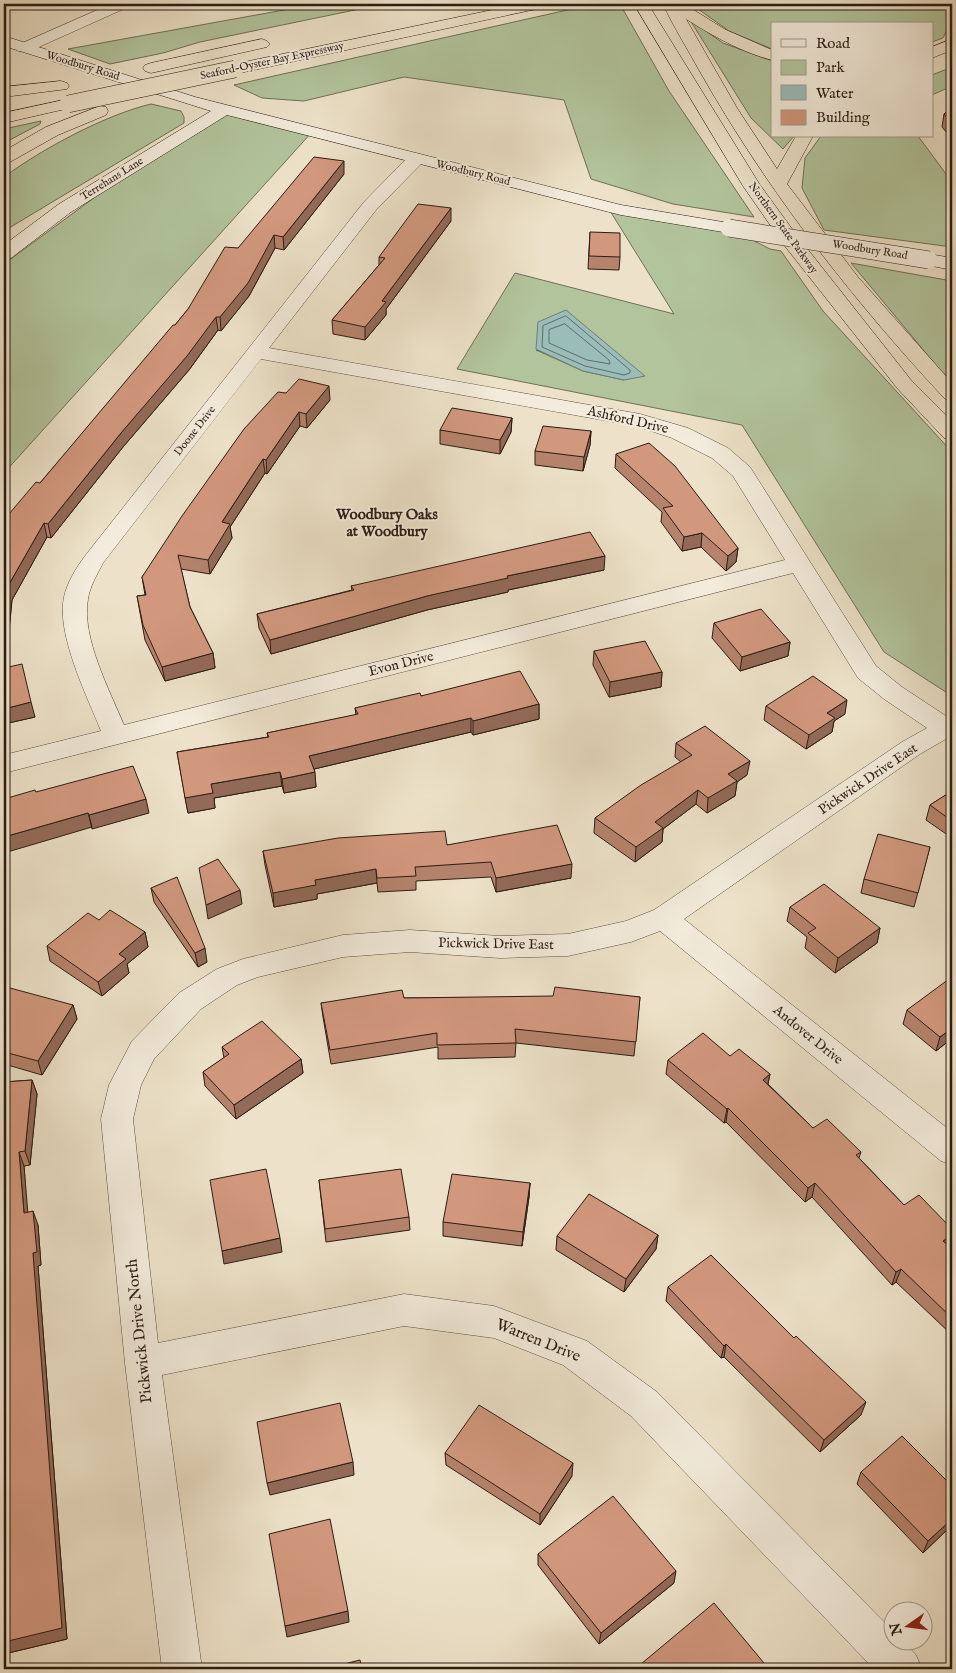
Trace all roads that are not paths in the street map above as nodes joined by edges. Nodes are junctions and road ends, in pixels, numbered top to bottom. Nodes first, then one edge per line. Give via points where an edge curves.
1 (123, 4) edge
2 (541, 4) edge
3 (641, 4) edge
4 (672, 4) edge
5 (4, 41) edge
6 (277, 41) dead end
7 (952, 44) edge
8 (24, 48) junction
9 (934, 53) edge
10 (771, 55) edge
11 (952, 60) edge
12 (934, 67) edge
13 (241, 71) junction
14 (62, 86) junction
15 (4, 92) edge
16 (4, 98) edge
17 (225, 109) junction
18 (4, 118) edge
19 (804, 138) edge
20 (4, 158) edge
21 (416, 159) junction
22 (778, 184) junction
23 (4, 254) edge
24 (952, 264) edge
25 (256, 352) junction
26 (952, 395) edge
27 (952, 433) edge
28 (799, 564) junction
29 (949, 730) edge
30 (116, 736) junction
31 (4, 764) edge
32 (664, 918) junction
33 (179, 1012) joint
34 (952, 1152) edge
35 (143, 1363) junction
36 (182, 1669) edge
37 (902, 1669) edge

1 - 8 street
2 - 13 highway
3 - 27 highway, Northern State Parkway via 752,186 791,242 904,384
4 - 10 highway via 752,50
4 - 22 highway, Northern State Parkway via 729,108
5 - 8 street, Woodbury Road
6 - 14 highway, Seaford-Oyster Bay Expressway
7 - 9 highway
8 - 17 street, Woodbury Road
11 - 12 highway
13 - 18 highway, Seaford-Oyster Bay Expressway, bridge
13 - 20 highway via 100,111 52,131
14 - 15 highway
14 - 16 highway, Seaford-Oyster Bay Expressway
17 - 21 street, Woodbury Road
17 - 23 street, Terrehans Lane via 64,208
19 - 22 highway
21 - 24 street, Woodbury Road, bridge via 621,210
21 - 25 street, Doone Drive via 370,206
22 - 26 highway, Northern State Parkway via 851,281
25 - 28 street, Ashford Drive via 604,413 680,433 720,453 742,472
25 - 30 street, Doone Drive via 93,561 84,577 75,603 76,632
28 - 29 street, Ashford Drive via 867,672
28 - 30 street, Evon Drive
29 - 32 street, Pickwick Drive East via 911,748
30 - 31 street, Evon Drive
32 - 33 street, Pickwick Drive East via 631,931 568,945 500,947 410,941 343,946 253,967 226,977
32 - 34 street, Andover Drive
33 - 35 street, Pickwick Drive North via 143,1050 124,1085 117,1119
35 - 36 street, Pickwick Drive North
35 - 37 street, Warren Drive via 404,1310 494,1322 575,1353 644,1404

